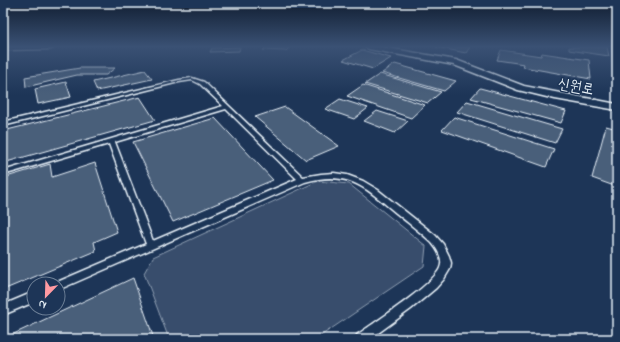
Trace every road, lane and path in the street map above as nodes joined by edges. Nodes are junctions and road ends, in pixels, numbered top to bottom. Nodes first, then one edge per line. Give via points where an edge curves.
1 (456, 63) edge
2 (227, 107) junction
3 (617, 108) edge
4 (3, 124) edge
5 (111, 141) junction
6 (3, 173) edge
7 (302, 180) junction
8 (151, 246) junction
9 (66, 283) edge
10 (26, 300) edge
11 (3, 310) edge
12 (361, 339) edge

1 - 3 street, 신원로 via 521,88
2 - 4 lane via 200,82 188,80
2 - 5 lane
2 - 7 lane
5 - 6 lane
5 - 8 lane
7 - 8 lane
7 - 12 lane via 331,175 358,182 432,238 444,254 446,265 439,279
8 - 9 lane
10 - 11 lane

